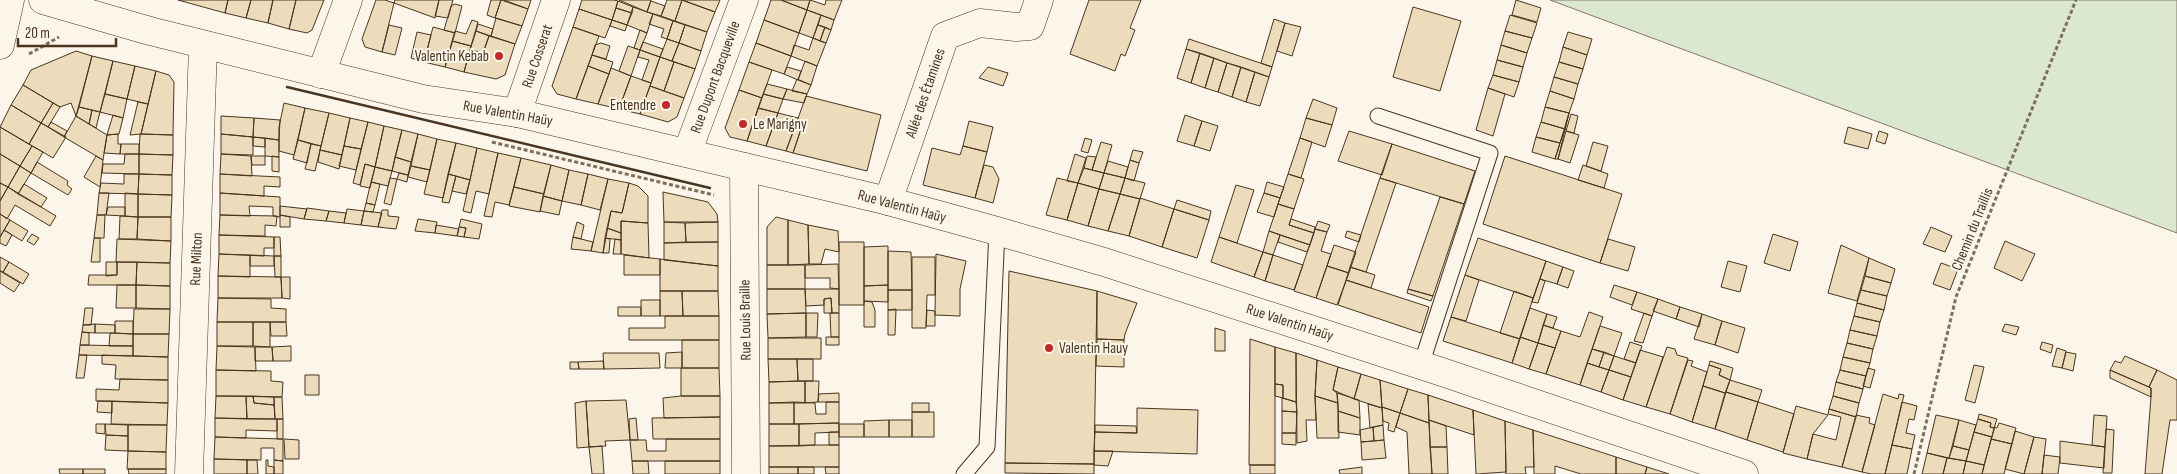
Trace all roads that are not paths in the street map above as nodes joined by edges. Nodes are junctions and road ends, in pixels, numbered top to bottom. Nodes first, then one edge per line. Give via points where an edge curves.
1 (8, 0) edge
2 (43, 0) edge
3 (348, 0) edge
4 (556, 0) edge
5 (744, 0) edge
6 (1040, 0) edge
7 (0, 10) edge
8 (0, 45) edge
9 (203, 45) junction
10 (322, 74) junction
11 (518, 113) junction
12 (1378, 116) dead end
13 (687, 153) junction
14 (744, 167) junction
15 (888, 202) junction
16 (997, 231) junction
17 (1421, 365) junction
18 (189, 474) edge
19 (746, 474) edge
20 (964, 474) edge
21 (1744, 474) edge

1 - 7 lane
1 - 8 street
2 - 9 street, Rue Valentin Haüy
3 - 10 street
4 - 11 street, Rue Cosserat
5 - 13 street, Rue Dupont Bacqueville
6 - 15 street, Allée des Étamines via 1030,26 980,23 945,36
9 - 10 street, Rue Valentin Haüy
9 - 18 street, Rue Milton
10 - 11 street, Rue Valentin Haüy via 423,99
11 - 13 street, Rue Valentin Haüy
12 - 17 lane via 1490,153
13 - 14 street, Rue Valentin Haüy
14 - 15 street, Rue Valentin Haüy
14 - 19 street, Rue Louis Braille
15 - 16 street, Rue Valentin Haüy
16 - 17 street, Rue Valentin Haüy via 1104,262
16 - 20 lane via 987,447
17 - 21 street, Rue Valentin Haüy

